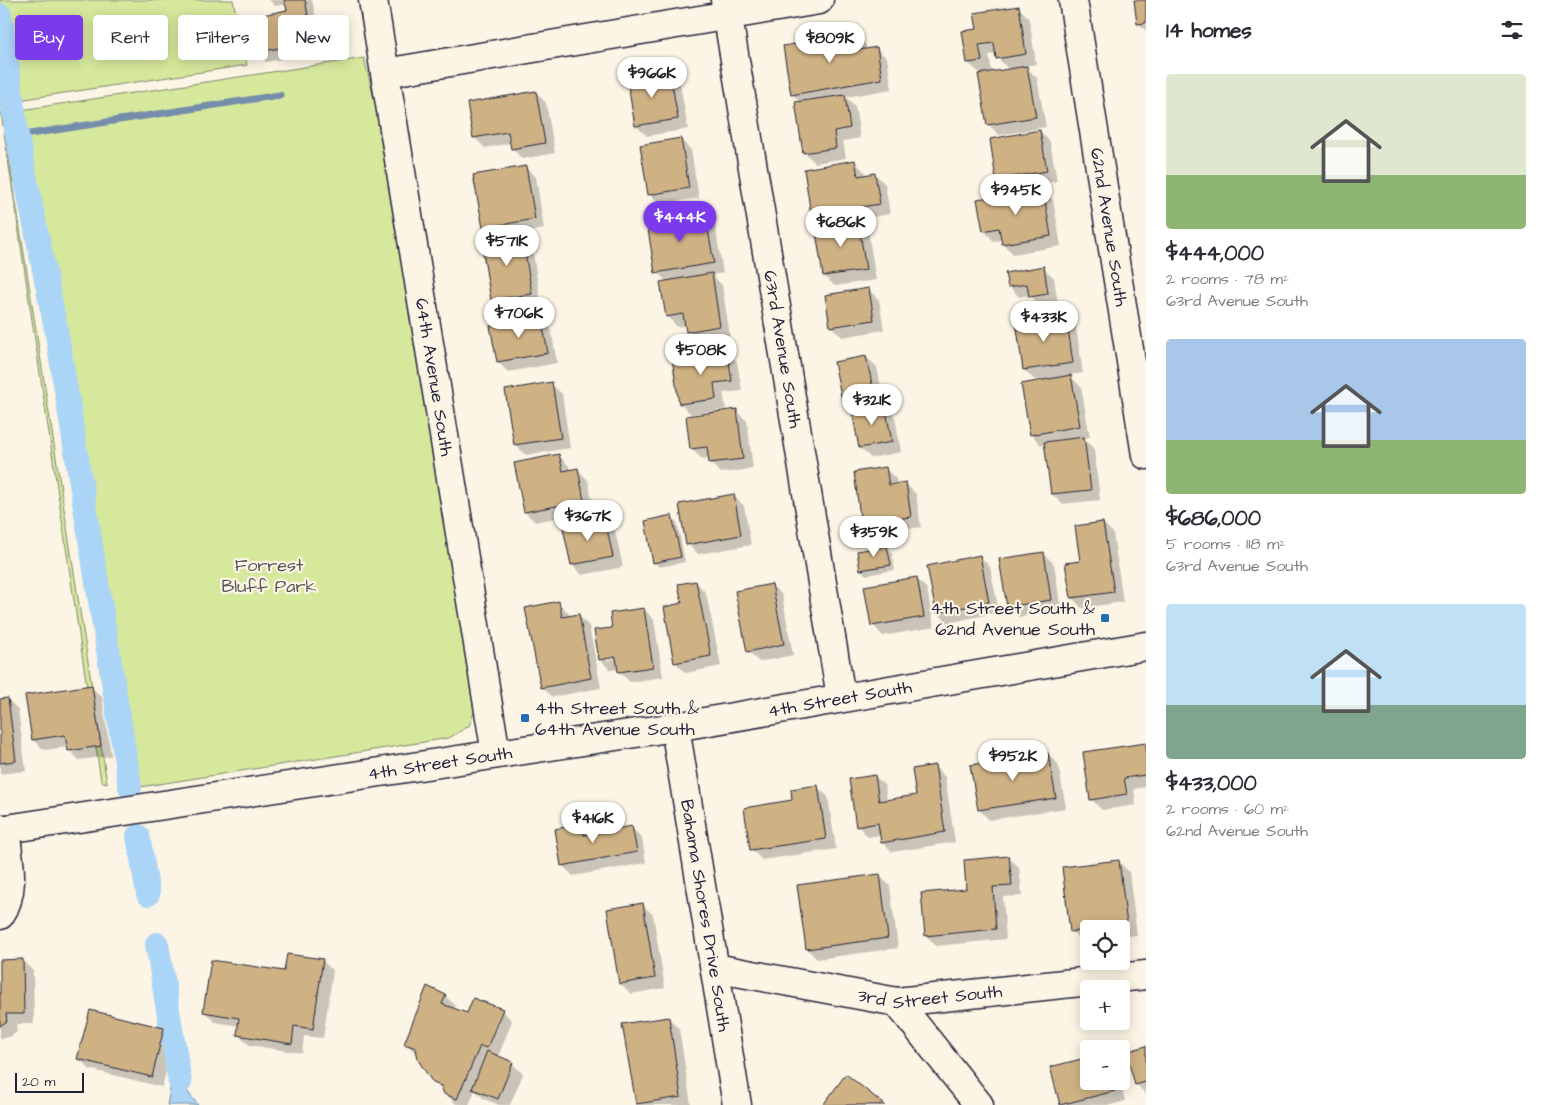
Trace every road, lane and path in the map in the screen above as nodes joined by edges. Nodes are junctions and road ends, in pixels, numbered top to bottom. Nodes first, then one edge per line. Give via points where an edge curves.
1 (373, 0) edge
2 (819, 0) edge
3 (1073, 0) edge
4 (726, 8) edge
5 (385, 73) junction
6 (1146, 455) edge
7 (1146, 646) edge
8 (841, 697) junction
9 (675, 727) junction
10 (496, 754) junction
11 (2, 830) edge
12 (0, 915) edge
13 (715, 968) junction
14 (1146, 975) edge
15 (897, 1002) junction
16 (737, 1105) edge
17 (979, 1105) edge

1 - 5 street, 64th Avenue South
2 - 4 street
3 - 6 street, 62nd Avenue South
4 - 5 street
4 - 8 street, 63rd Avenue South
5 - 10 street, 64th Avenue South
7 - 8 street, 4th Street South
8 - 9 street, 4th Street South
9 - 10 street, 4th Street South
9 - 13 street, Bahama Shores Drive South
10 - 11 street, 4th Street South
11 - 12 street via 10,878 5,908
13 - 15 street, 3rd Street South
13 - 16 street, Bahama Shores Drive South
14 - 15 street, 3rd Street South
15 - 17 street

